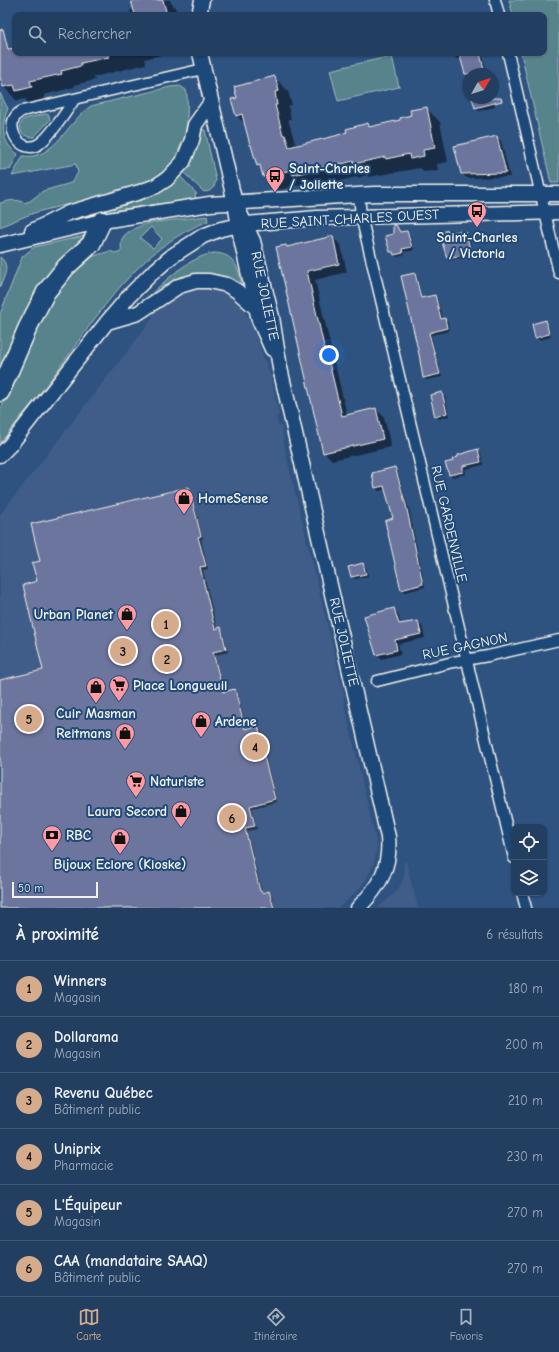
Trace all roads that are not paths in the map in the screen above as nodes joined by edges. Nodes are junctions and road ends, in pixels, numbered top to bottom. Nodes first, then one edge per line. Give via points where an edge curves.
1 (202, 0) edge
2 (495, 0) edge
3 (200, 12) edge
4 (498, 12) edge
5 (201, 56) edge
6 (509, 56) edge
7 (203, 69) junction
8 (74, 100) junction
9 (211, 102) junction
10 (541, 194) junction
11 (559, 194) edge
12 (359, 195) junction
13 (235, 203) junction
14 (552, 212) edge
15 (361, 216) junction
16 (102, 221) junction
17 (242, 225) junction
18 (6, 244) edge
19 (559, 273) edge
20 (256, 308) junction
21 (107, 322) junction
22 (280, 368) junction
23 (0, 392) edge
24 (10, 444) junction
25 (0, 455) edge
26 (0, 460) edge
27 (559, 640) edge
28 (466, 659) junction
29 (377, 681) dead end
30 (511, 846) edge
31 (523, 896) edge
32 (358, 908) edge
33 (526, 908) edge

1 - 3 street
2 - 4 street
5 - 7 street, RUE JOLIETTE
6 - 10 street
7 - 8 street
7 - 9 street, RUE JOLIETTE
8 - 8 street via 19,113 12,123 14,136 24,145 39,144 58,124
9 - 13 street, RUE JOLIETTE
9 - 18 street via 195,125 190,147 183,162 162,182 148,190 68,213
10 - 11 street, RUE SAINT-CHARLES OUEST
10 - 12 street, RUE SAINT-CHARLES OUEST
10 - 14 street
12 - 13 street, RUE SAINT-CHARLES OUEST
12 - 15 street, RUE GARDENVILLE
13 - 16 street, RUE SAINT-CHARLES OUEST via 205,205
13 - 17 street, RUE JOLIETTE
14 - 15 street, RUE SAINT-CHARLES OUEST
14 - 19 street
15 - 17 street, RUE SAINT-CHARLES OUEST
15 - 28 street, RUE GARDENVILLE
16 - 18 street, RUE SAINT-CHARLES OUEST
16 - 23 highway via 91,244 66,267 46,292
17 - 20 street, RUE JOLIETTE
17 - 21 street, RUE SAINT-CHARLES OUEST via 203,236 172,256 145,280
17 - 22 street, RUE JOLIETTE via 254,241 272,317
20 - 21 street via 237,290 226,285 196,281 173,289 138,313
20 - 22 street, RUE JOLIETTE
21 - 24 street, RUE SAINT-CHARLES OUEST
22 - 32 street, RUE JOLIETTE via 388,837 388,857 384,874
24 - 25 street, RUE SAINT-CHARLES OUEST
24 - 26 street
27 - 28 street, RUE GAGNON
28 - 29 street, RUE GAGNON
28 - 30 street, RUE GARDENVILLE
31 - 33 street

